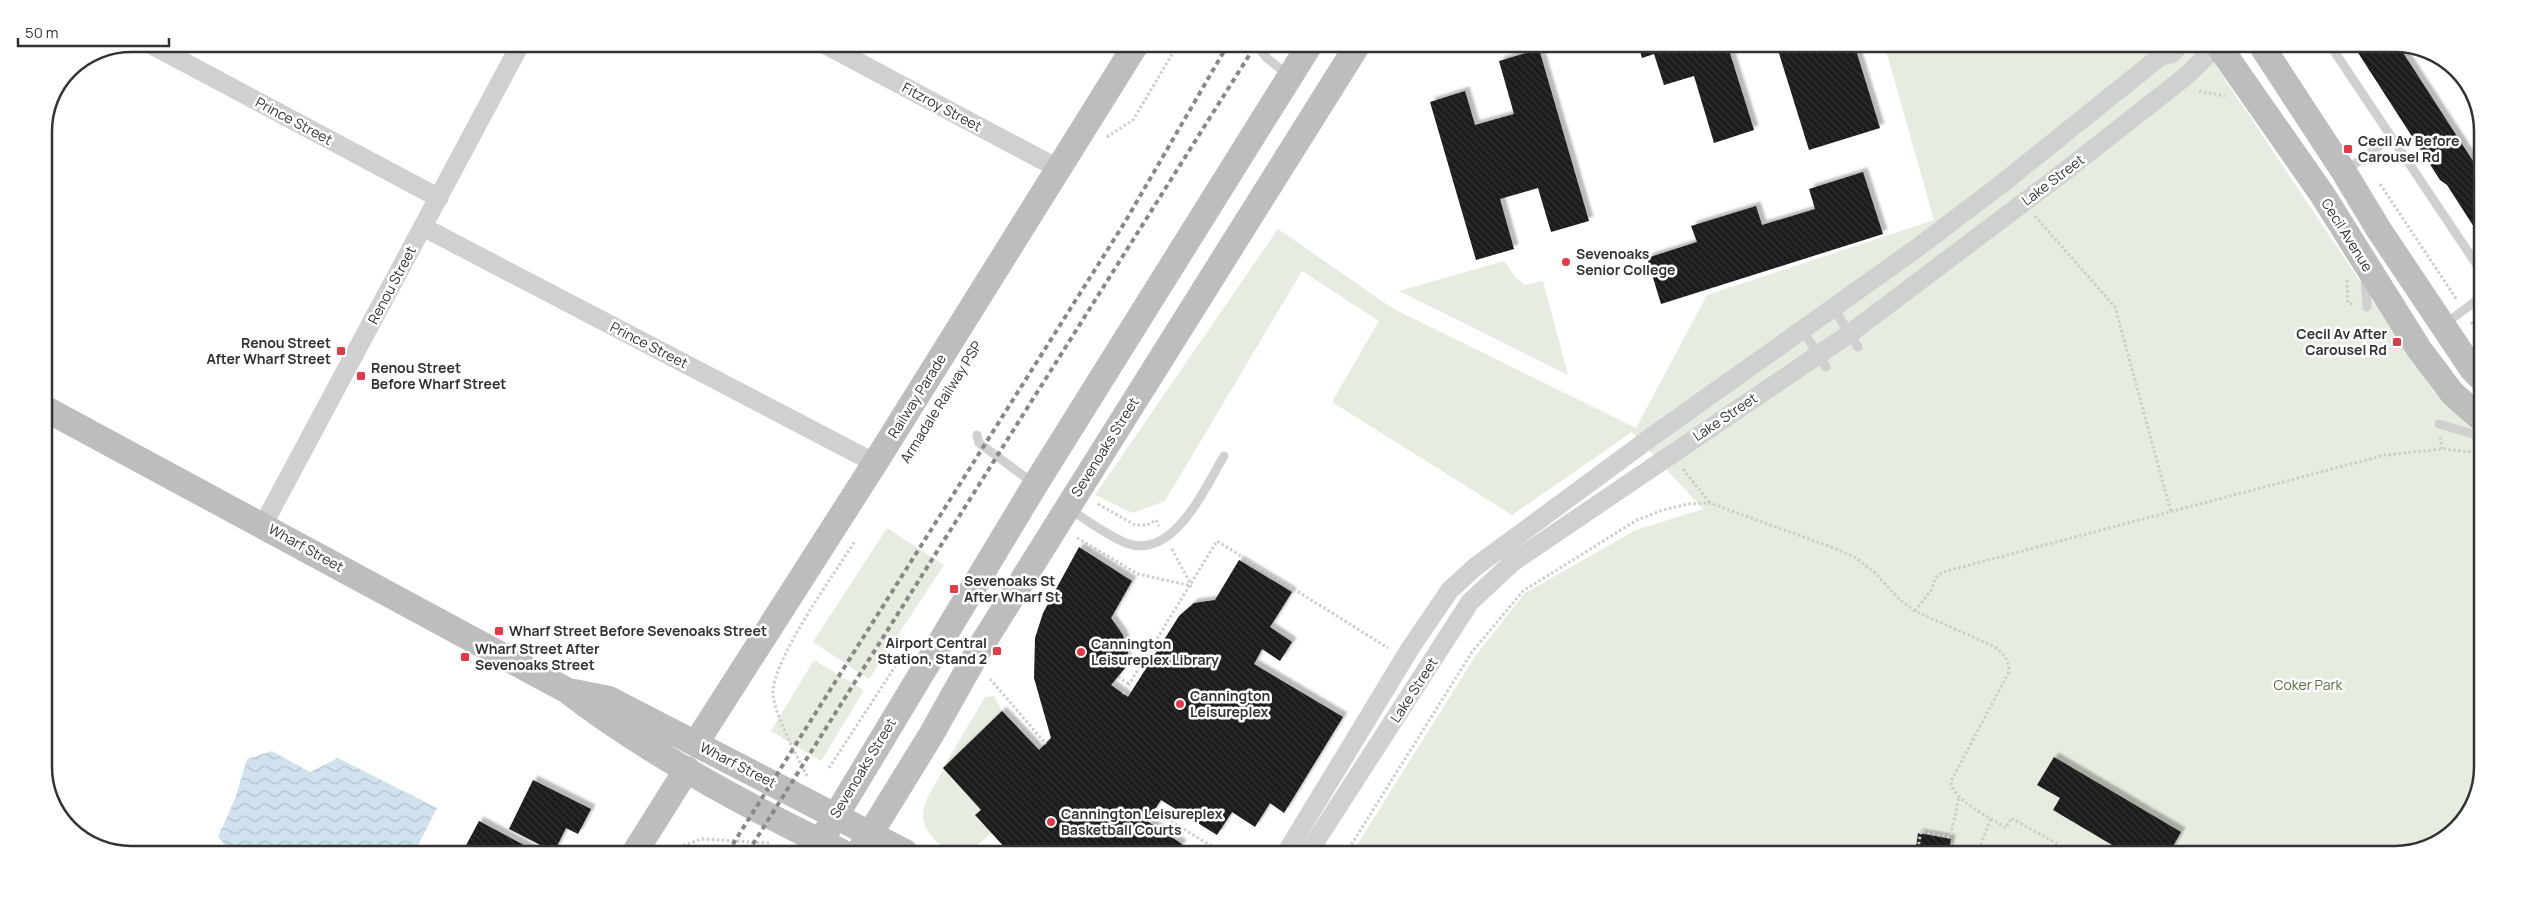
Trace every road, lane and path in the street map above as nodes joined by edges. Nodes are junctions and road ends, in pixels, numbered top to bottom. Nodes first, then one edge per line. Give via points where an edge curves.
1 (167, 53) edge
2 (515, 53) edge
3 (844, 53) edge
4 (1131, 53) edge
5 (1173, 53) edge
6 (1263, 53) edge
7 (1305, 53) edge
8 (1353, 53) edge
9 (2172, 53) edge
10 (2210, 53) edge
11 (2223, 53) edge
12 (2265, 53) edge
13 (2335, 53) edge
14 (1290, 77) junction
15 (2196, 90) dead end
16 (2230, 104) dead end
17 (1316, 110) junction
18 (2391, 138) junction
19 (1104, 140) dead end
20 (1059, 169) junction
21 (2344, 172) junction
22 (439, 198) junction
23 (2033, 214) dead end
24 (423, 227) junction
25 (2473, 259) edge
26 (2355, 269) junction
27 (2348, 303) dead end
28 (2473, 303) edge
29 (2367, 307) dead end
30 (1834, 308) junction
31 (2442, 326) junction
32 (1803, 331) junction
33 (1854, 341) junction
34 (1822, 361) junction
35 (2473, 368) edge
36 (2473, 412) edge
37 (52, 413) edge
38 (2438, 424) dead end
39 (2473, 434) edge
40 (977, 435) dead end
41 (2474, 452) edge
42 (1224, 456) dead end
43 (876, 463) junction
44 (1036, 485) junction
45 (1067, 508) junction
46 (2170, 512) junction
47 (263, 525) junction
48 (859, 535) dead end
49 (1077, 538) dead end
50 (1192, 586) junction
51 (1915, 611) junction
52 (1391, 650) dead end
53 (1118, 677) dead end
54 (990, 679) dead end
55 (1129, 684) junction
56 (566, 690) junction
57 (1123, 694) dead end
58 (696, 743) junction
59 (1046, 744) dead end
60 (687, 769) junction
61 (808, 779) dead end
62 (1959, 798) junction
63 (1154, 811) dead end
64 (834, 816) junction
65 (1991, 818) junction
66 (770, 843) dead end
67 (865, 843) edge
68 (639, 846) edge
69 (682, 846) edge
70 (820, 846) edge
71 (826, 846) edge
72 (878, 846) edge
73 (1212, 846) edge
74 (1290, 846) edge
75 (1313, 846) edge
76 (1350, 846) edge
77 (1918, 846) edge
78 (1980, 846) edge
79 (2061, 846) edge

1 - 22 street, Prince Street
2 - 22 street, Renou Street
3 - 20 street, Fitzroy Street
4 - 20 main road, Railway Parade
5 - 19 path via 1133,120
6 - 14 lane
7 - 14 main road, Sevenoaks Street
8 - 17 main road, Sevenoaks Street
9 - 30 street, Lake Street via 2161,56 1999,186
10 - 33 street, Lake Street via 2186,76
11 - 26 main road, Cecil Avenue via 2322,194
12 - 21 main road
13 - 18 lane
14 - 17 main road
14 - 44 main road, Sevenoaks Street
15 - 16 path via 2224,95
17 - 45 main road, Sevenoaks Street
18 - 21 lane
18 - 25 lane
20 - 43 main road, Railway Parade
21 - 31 main road
22 - 24 street, Renou Street
23 - 46 path via 2115,307
24 - 43 street, Prince Street
24 - 47 street, Renou Street
26 - 27 path
26 - 29 lane
26 - 36 main road, Cecil Avenue via 2452,393
28 - 31 lane
30 - 32 street, Lake Street
30 - 33 lane
31 - 35 main road
32 - 34 lane
32 - 74 street, Lake Street via 1657,433 1475,567 1450,590
33 - 34 street, Lake Street
34 - 75 street, Lake Street via 1521,556 1489,583 1470,602
37 - 47 main road, Wharf Street
38 - 39 lane
40 - 44 lane via 979,443 1006,458
41 - 46 path via 2444,449 2385,455
42 - 45 lane via 1178,529 1154,544 1126,542
43 - 58 main road, Railway Parade
44 - 64 main road, Sevenoaks Street
45 - 67 main road, Sevenoaks Street
46 - 51 path via 1943,572 1935,578 1932,589
47 - 56 main road, Wharf Street
48 - 61 path via 793,640 774,681 773,697
49 - 50 path via 1138,574
50 - 52 path via 1218,541
50 - 55 path
51 - 62 path via 1995,646 2009,662 2009,672 1951,781 1951,788
51 - 76 path via 1856,558 1710,503 1688,504 1637,520 1523,591 1472,652
53 - 55 path
54 - 59 path
55 - 57 path
56 - 58 main road, Wharf Street via 609,700
56 - 60 main road, Wharf Street via 600,716
58 - 64 main road, Wharf Street
60 - 68 main road
60 - 70 main road, Wharf Street
62 - 65 path
62 - 77 path via 1950,837 1921,831
63 - 73 path
64 - 67 main road, Wharf Street
64 - 71 main road, Sevenoaks Street
65 - 78 path
65 - 79 path via 2006,828 2011,818
66 - 69 path via 702,839
67 - 72 main road, Wharf Street

